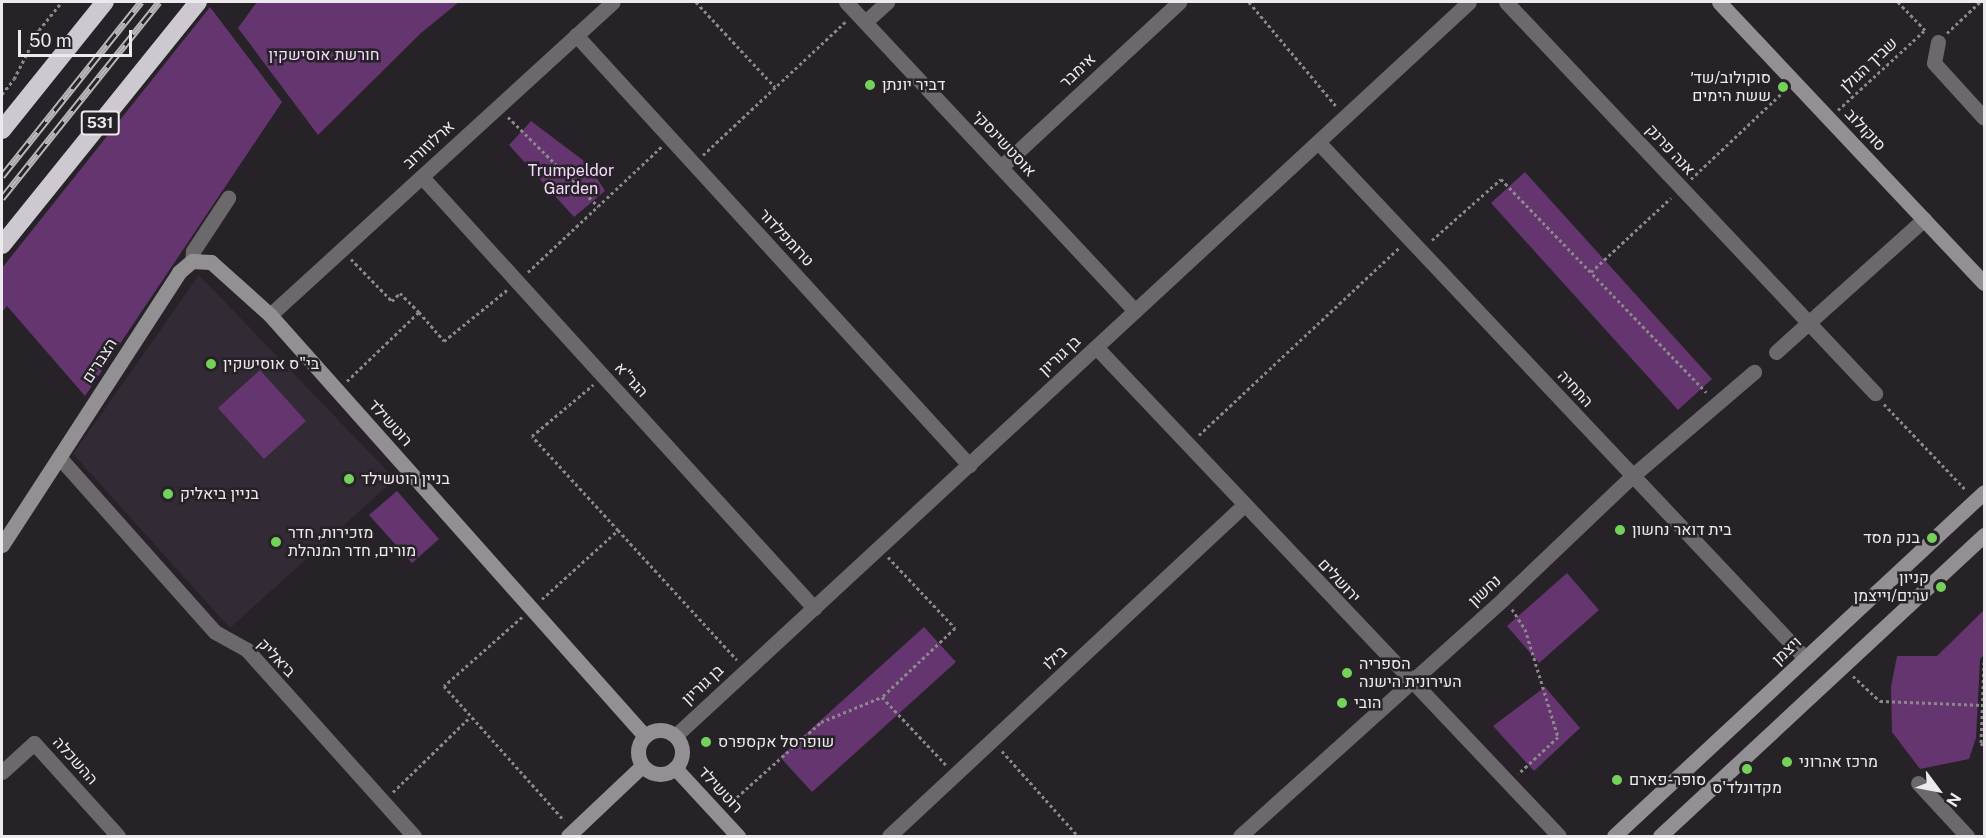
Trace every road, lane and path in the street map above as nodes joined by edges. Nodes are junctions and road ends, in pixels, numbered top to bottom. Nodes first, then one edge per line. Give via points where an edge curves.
1 (62, 2) edge
2 (105, 2) edge
3 (198, 2) edge
4 (613, 2) edge
5 (696, 2) edge
6 (887, 2) edge
7 (1179, 2) edge
8 (1249, 2) edge
9 (1468, 2) edge
10 (1506, 2) edge
11 (1720, 2) edge
12 (1898, 2) edge
13 (1980, 2) edge
14 (855, 12) edge
15 (1925, 30) junction
16 (576, 35) junction
17 (1938, 42) junction
18 (775, 87) junction
19 (2, 94) edge
20 (499, 106) junction
21 (1345, 116) junction
22 (1829, 118) junction
23 (1984, 118) edge
24 (2, 130) edge
25 (1319, 142) junction
26 (693, 164) junction
27 (1000, 167) junction
28 (422, 177) junction
29 (228, 198) dead end
30 (598, 206) dead end
31 (1924, 219) junction
32 (1410, 238) junction
33 (2, 245) edge
34 (342, 249) junction
35 (1421, 249) junction
36 (192, 261) junction
37 (1984, 283) edge
38 (1135, 311) junction
39 (419, 312) dead end
40 (270, 315) junction
41 (1808, 324) junction
42 (1096, 347) junction
43 (1776, 352) dead end
44 (1754, 372) dead end
45 (603, 376) junction
46 (1875, 393) joint
47 (1718, 405) junction
48 (1188, 445) junction
49 (59, 457) junction
50 (969, 465) junction
51 (1632, 477) junction
52 (1980, 496) edge
53 (1244, 506) junction
54 (618, 530) junction
55 (1984, 535) edge
56 (2, 545) edge
57 (879, 548) junction
58 (1504, 598) junction
59 (814, 608) junction
60 (531, 609) junction
61 (1805, 658) junction
62 (1984, 662) edge
63 (1842, 667) junction
64 (746, 670) junction
65 (1410, 683) junction
66 (882, 697) junction
67 (1984, 705) edge
68 (470, 717) junction
69 (645, 736) junction
70 (675, 736) junction
71 (993, 740) junction
72 (1984, 746) edge
73 (642, 766) junction
74 (675, 768) junction
75 (2, 772) edge
76 (955, 775) junction
77 (1508, 783) junction
78 (1917, 783) dead end
79 (383, 801) junction
80 (718, 815) junction
81 (571, 833) edge
82 (118, 837) edge
83 (414, 837) edge
84 (738, 837) edge
85 (889, 837) edge
86 (1078, 837) edge
87 (1240, 837) edge
88 (1559, 837) edge
89 (1614, 837) edge
90 (1660, 837) edge
91 (1967, 837) edge

1 - 19 path via 39,30
2 - 24 highway
3 - 33 highway, 531
4 - 16 street, ארלוזורוב
5 - 18 path
6 - 14 street
7 - 27 street, אימבר
8 - 21 path
9 - 21 street, בן גוריון
10 - 41 street, אנה פרנק
11 - 22 street, סוקולוב
12 - 15 path
13 - 17 path
14 - 18 path
14 - 27 street, אוסטשינסקי
15 - 17 path
15 - 22 path, שביך הגולן
16 - 20 street, ארלוזורוב
16 - 26 street, טרומפלדור
17 - 23 street via 1934,63
18 - 26 path
20 - 28 street, ארלוזורוב
20 - 30 path via 554,166
21 - 25 street, בן גוריון
22 - 31 street, סוקולוב
25 - 32 street, התחיה
25 - 38 street, בן גוריון
26 - 50 street, טרומפלדור
27 - 38 street, אוסטשינסקי
28 - 34 street, ארלוזורוב
28 - 45 street, הגר"א
29 - 36 street, הצברים via 193,251
31 - 37 street, סוקולוב
31 - 41 street
32 - 35 street, התחיה
32 - 48 path
34 - 39 path via 392,302 400,293
34 - 40 street, ארלוזורוב
35 - 47 path via 1501,178
35 - 51 street, התחיה
36 - 40 street, רוטשילד via 211,262
36 - 49 street, הצברים via 172,282
38 - 42 street, בן גוריון
40 - 60 street, רוטשילד
41 - 43 street
41 - 46 street, אנה פרנק
42 - 48 street, ירושלים
42 - 50 street, בן גוריון
44 - 47 street, נחשון
45 - 54 path via 532,436
45 - 59 street, הגר"א
46 - 52 path
47 - 51 street, נחשון
48 - 53 street, ירושלים
49 - 56 street, הצברים
49 - 79 street, ביאליק via 215,632 247,651
50 - 57 street, בן גוריון
51 - 58 street, נחשון
51 - 61 street, התחיה
52 - 61 street, ויצמן
53 - 65 street, ירושלים
53 - 71 street, בילו
54 - 60 path
54 - 64 path
55 - 63 street
57 - 59 street, בן גוריון
57 - 66 path via 955,628
58 - 65 street, נחשון
58 - 77 path via 1525,629 1558,737
59 - 64 street, בן גוריון
60 - 68 path via 444,686
60 - 69 street, רוטשילד
61 - 89 street, ויצמן
62 - 67 path
63 - 67 path via 1880,701
63 - 90 street
64 - 70 street, בן גוריון
65 - 77 street, ירושלים
65 - 87 street, נחשון
66 - 76 path
66 - 80 path via 820,722
67 - 72 path
68 - 79 path
68 - 81 path
69 - 70 street via 660,730
69 - 73 street via 638,756
70 - 74 street via 682,749
71 - 76 street, בילו
71 - 86 path
73 - 74 street via 657,774
73 - 81 street
74 - 80 street, רוטשילד
75 - 82 street, ההשכלה via 34,742
76 - 85 street, בילו
77 - 88 street, ירושלים
78 - 91 street
79 - 83 street, ביאליק
80 - 84 street, רוטשילד

